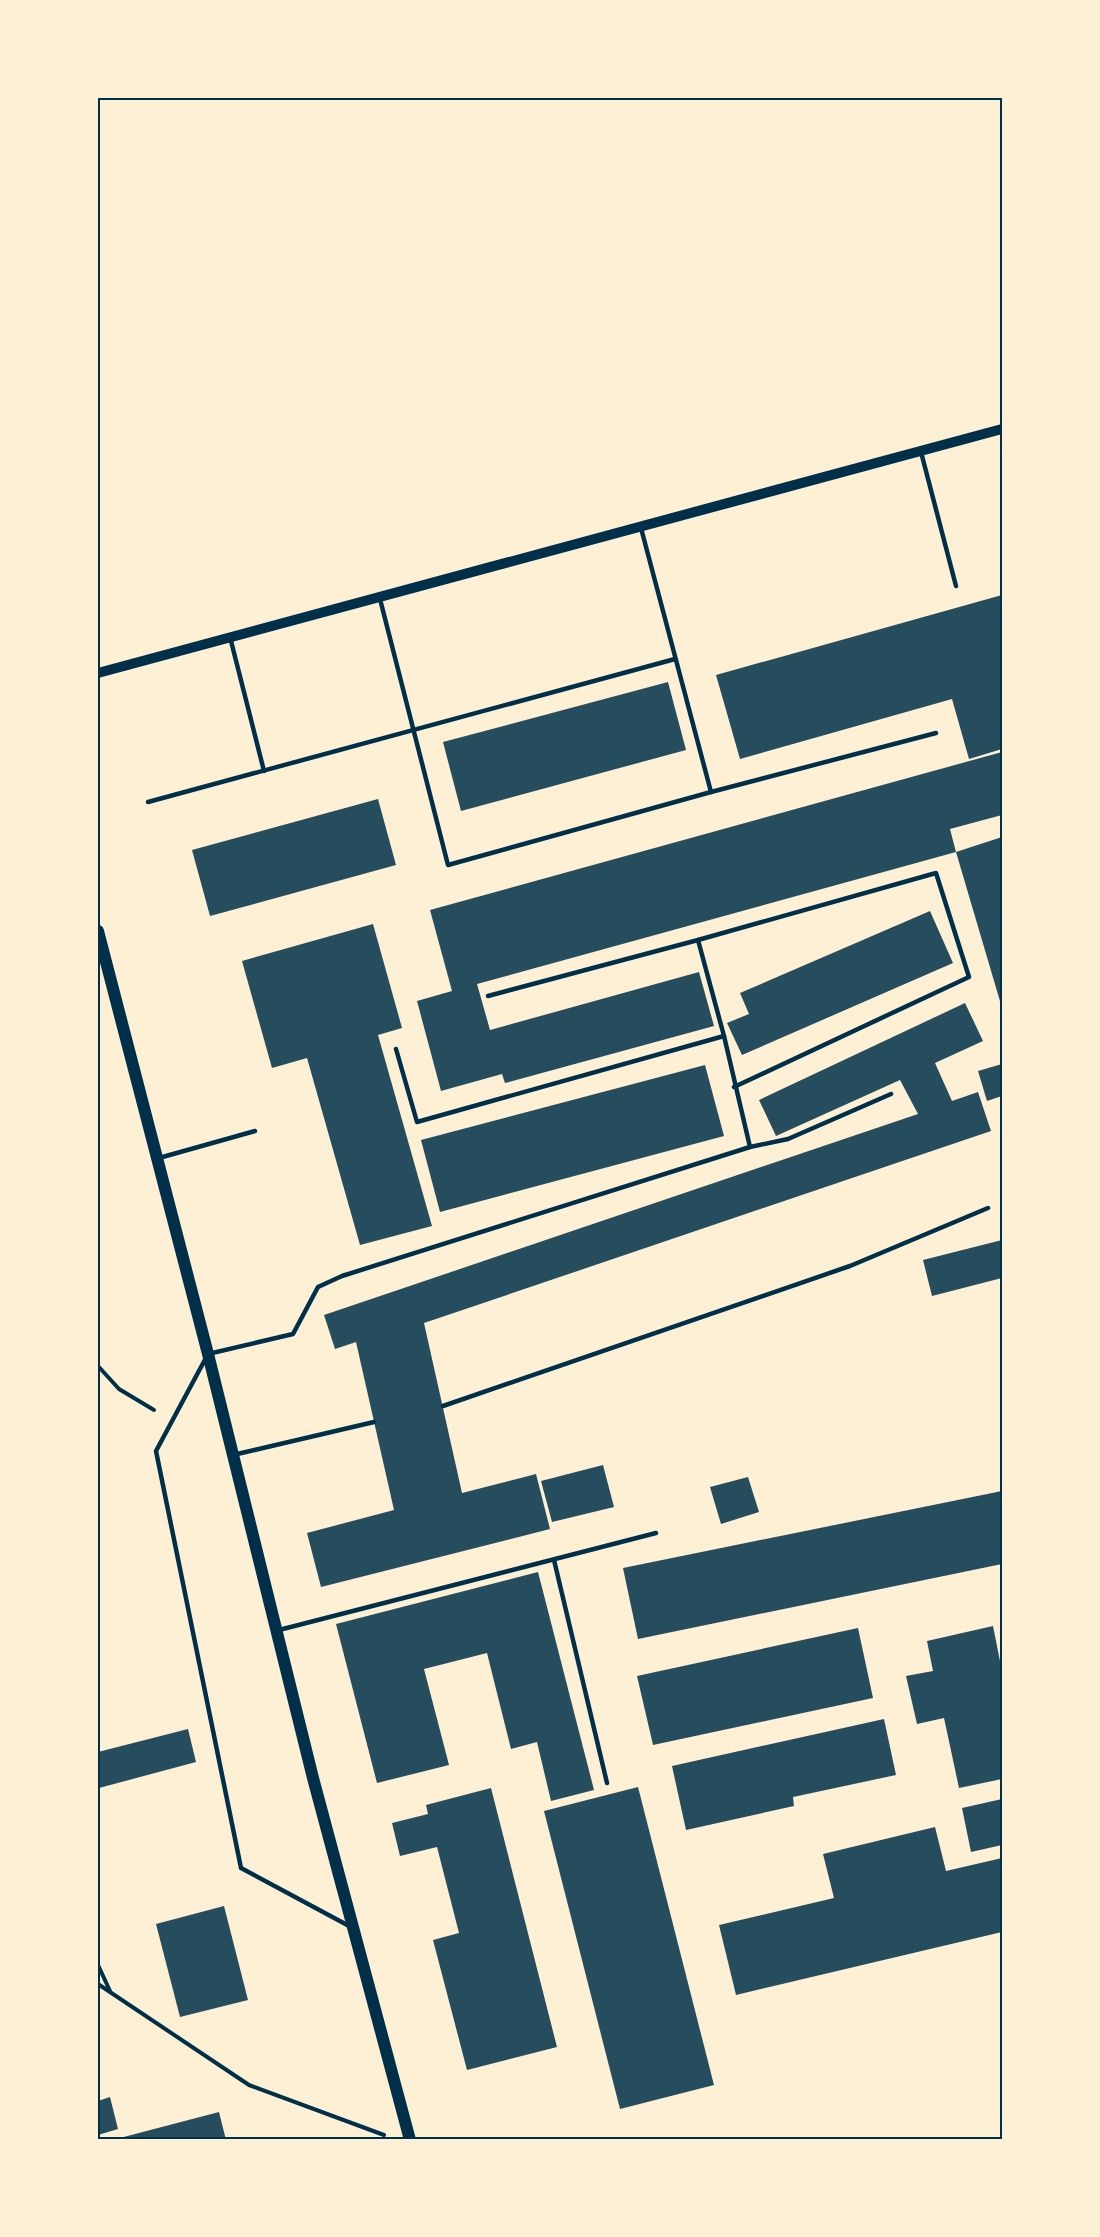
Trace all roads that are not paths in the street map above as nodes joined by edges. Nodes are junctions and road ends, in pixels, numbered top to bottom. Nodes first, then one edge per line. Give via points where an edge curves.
1 (1002, 429) edge
2 (920, 451) junction
3 (640, 527) junction
4 (956, 586) dead end
5 (379, 597) junction
6 (230, 637) junction
7 (675, 659) junction
8 (98, 673) edge
9 (413, 730) junction
10 (936, 733) dead end
11 (264, 771) junction
12 (711, 792) junction
13 (148, 802) dead end
14 (98, 931) edge
15 (698, 940) junction
16 (488, 996) dead end
17 (724, 1036) junction
18 (396, 1049) dead end
19 (734, 1087) junction
20 (891, 1094) dead end
21 (255, 1131) dead end
22 (750, 1147) junction
23 (157, 1158) junction
24 (988, 1208) dead end
25 (208, 1354) junction
26 (442, 1406) dead end
27 (374, 1422) dead end
28 (233, 1455) junction
29 (656, 1533) dead end
30 (554, 1560) junction
31 (276, 1631) junction
32 (608, 1784) dead end
33 (354, 1928) junction
34 (411, 2139) edge

1 - 2 street
2 - 3 street
2 - 4 lane
3 - 5 street
3 - 7 lane
5 - 6 street
5 - 9 lane
6 - 8 street
6 - 11 lane
7 - 9 lane
7 - 12 lane
9 - 11 lane
9 - 12 lane via 448,865
10 - 12 lane
11 - 13 lane
14 - 23 main road
15 - 16 lane
15 - 17 lane
15 - 19 lane via 936,873 969,977
17 - 18 lane via 417,1122
17 - 19 lane
19 - 22 lane
20 - 22 lane via 788,1139
21 - 23 lane
22 - 25 lane via 342,1276 318,1287 293,1334
23 - 25 main road
24 - 26 lane via 850,1266
25 - 28 main road
25 - 33 lane via 156,1451 241,1868
27 - 28 lane
28 - 31 main road
29 - 30 lane
30 - 31 lane
30 - 32 lane
31 - 33 main road
33 - 34 main road

